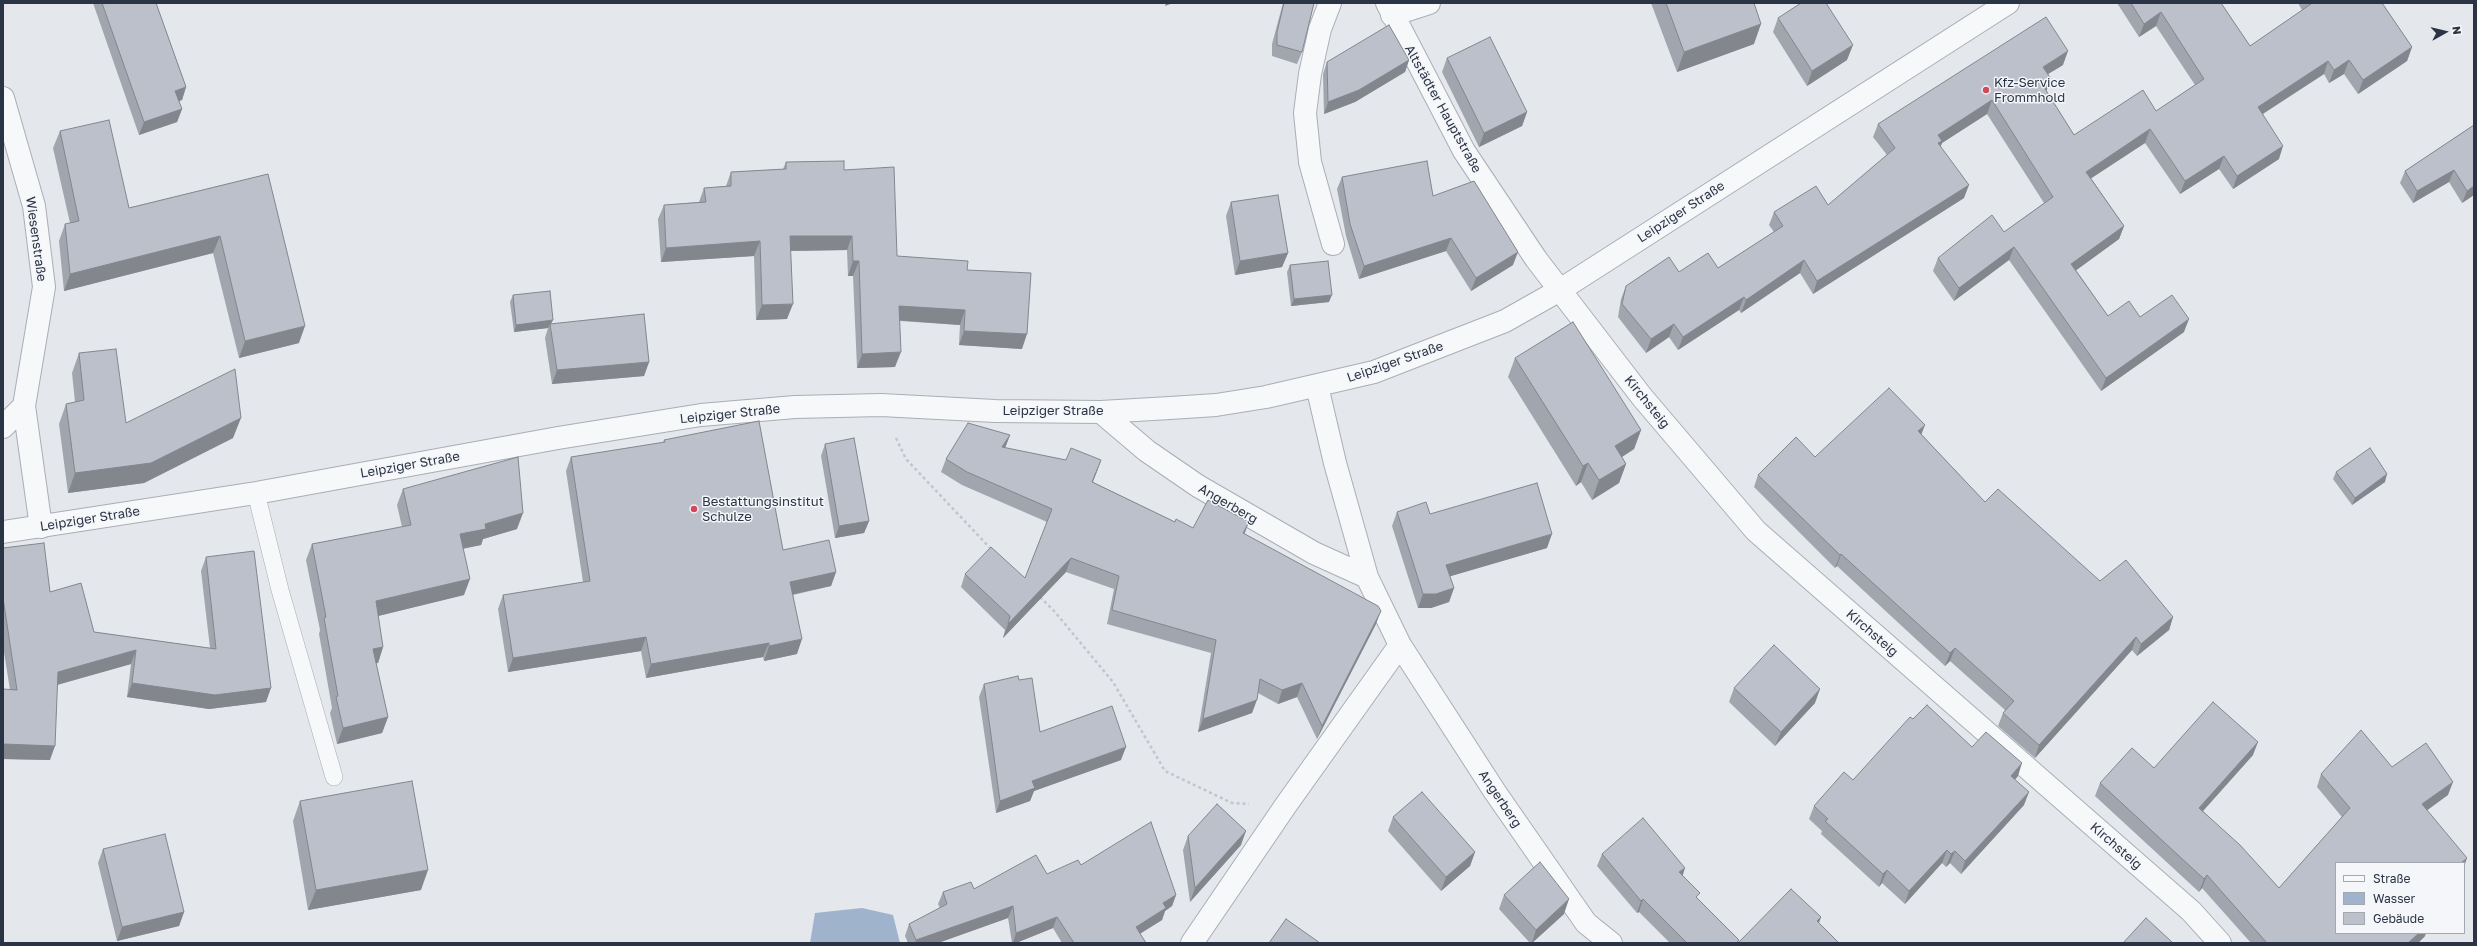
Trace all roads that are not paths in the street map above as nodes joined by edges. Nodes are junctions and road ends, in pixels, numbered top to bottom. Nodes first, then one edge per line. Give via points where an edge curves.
1 (1330, 3) edge
2 (1429, 3) edge
3 (2008, 3) edge
4 (1390, 9) edge
5 (3, 98) edge
6 (1333, 244) dead end
7 (1560, 290) junction
8 (1317, 386) junction
9 (24, 406) junction
10 (1101, 412) junction
11 (3, 427) edge
12 (256, 494) junction
13 (41, 527) junction
14 (3, 532) edge
15 (1367, 577) junction
16 (1400, 645) junction
17 (334, 777) dead end
18 (1192, 943) edge
19 (1611, 943) edge
20 (2220, 943) edge

1 - 6 street via 1320,29 1305,113 1310,162
2 - 4 street
3 - 7 street, Leipziger Straße
4 - 7 street, Altstädter Hauptstraße via 1464,150 1536,259
5 - 9 street, Wiesenstraße via 34,206 44,287
7 - 8 street, Leipziger Straße via 1505,321 1440,347 1374,372
7 - 20 street, Kirchsteig via 1642,397 1756,531 2191,911
8 - 10 street, Leipziger Straße via 1216,405
8 - 15 street, Angerberg via 1335,463
9 - 11 street
9 - 13 street, Wiesenstraße
10 - 12 street, Leipziger Straße via 995,411 881,405 788,407 701,416 558,438
10 - 15 street, Angerberg via 1147,451 1198,486 1314,553
12 - 13 street, Leipziger Straße
12 - 17 lane via 280,590
13 - 14 street, Leipziger Straße
15 - 16 street, Angerberg
16 - 18 street
16 - 19 street, Angerberg via 1495,792 1586,923

